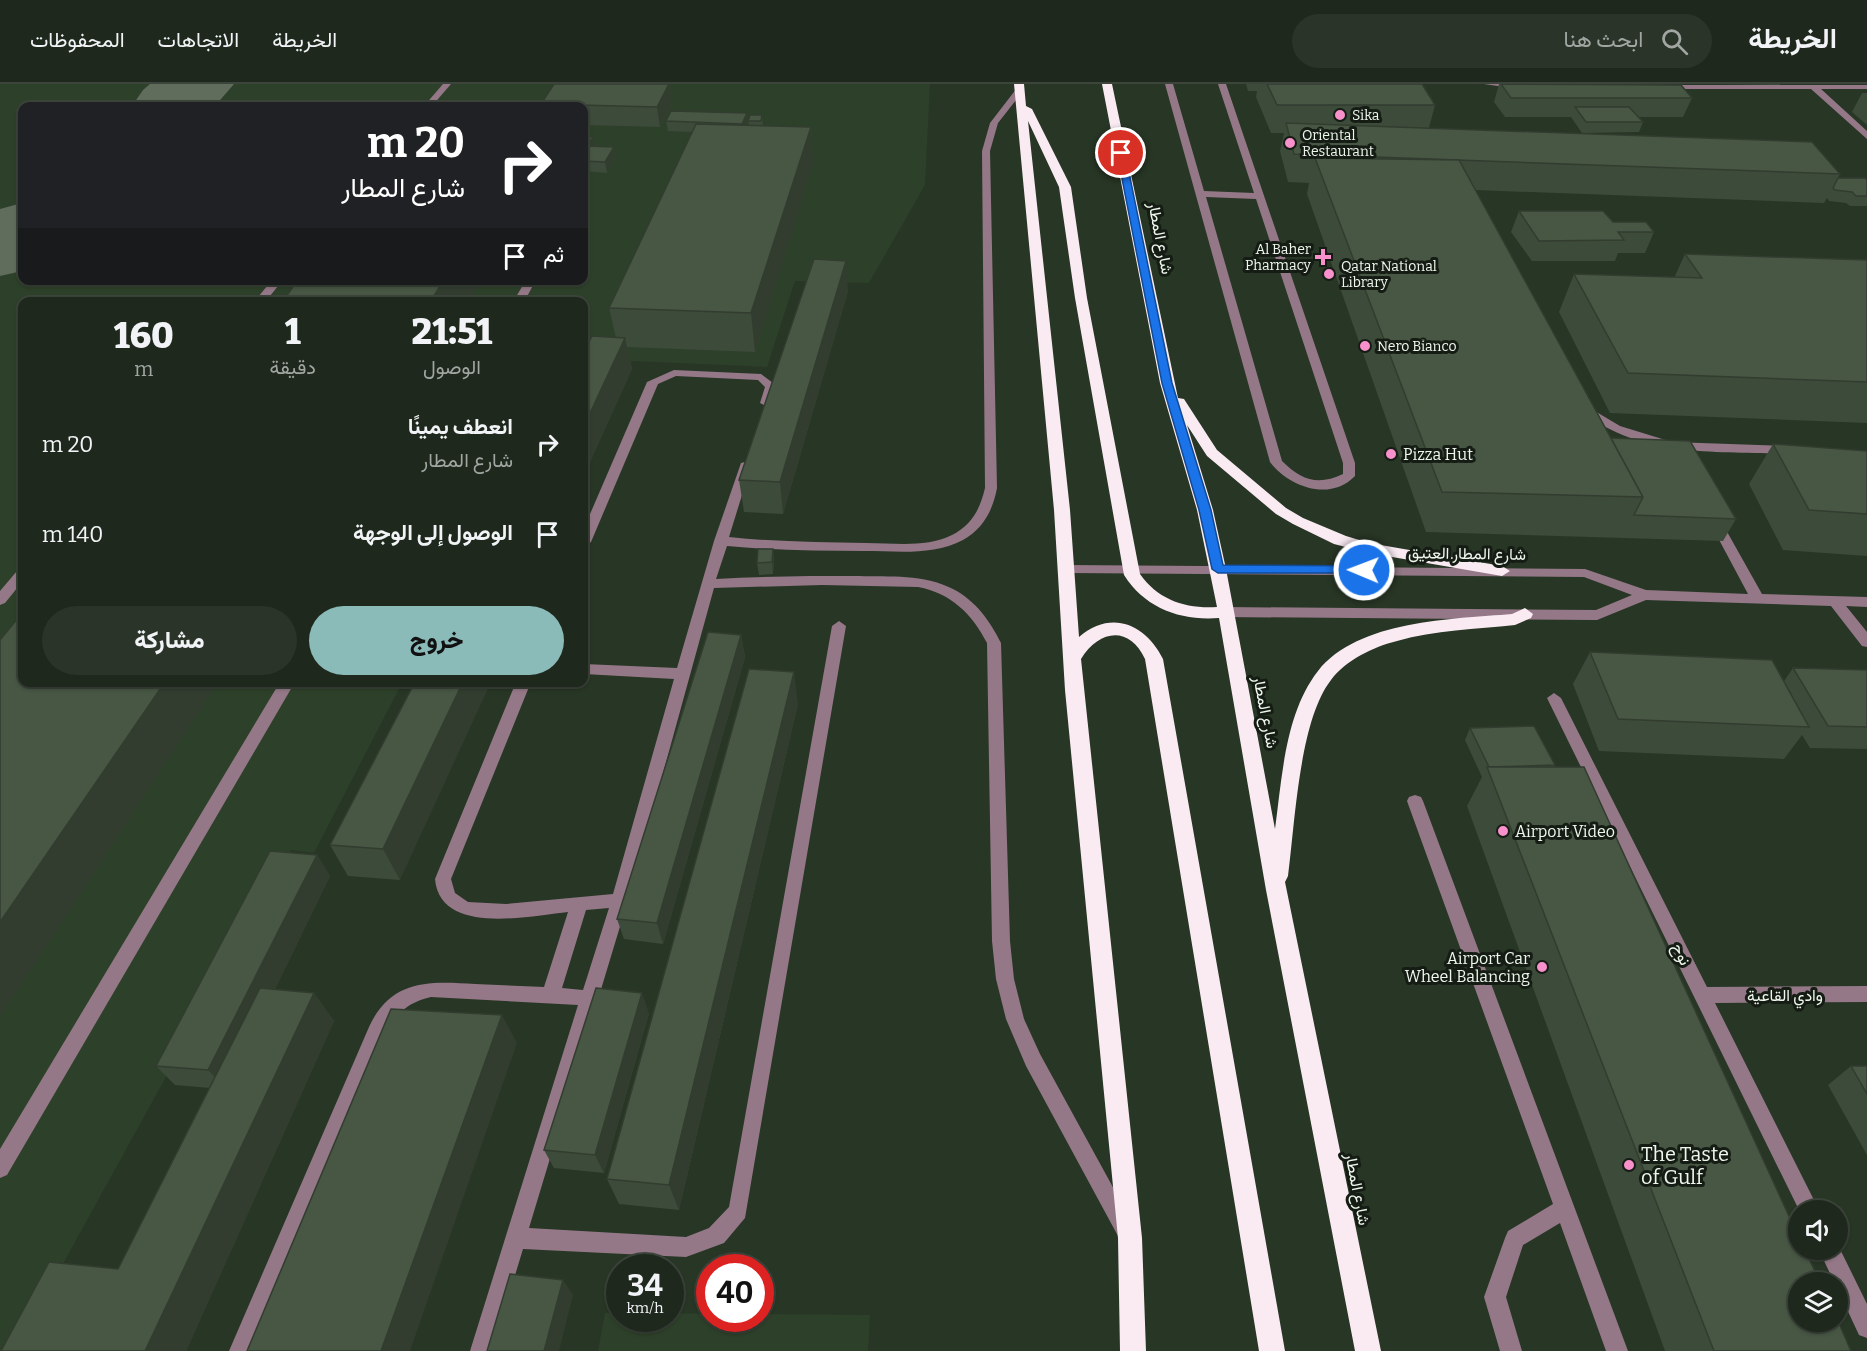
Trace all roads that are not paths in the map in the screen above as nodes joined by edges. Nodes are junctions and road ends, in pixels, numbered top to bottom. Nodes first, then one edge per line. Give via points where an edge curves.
1 (447, 84) edge
2 (1107, 84) edge
3 (1169, 84) edge
4 (1222, 84) edge
5 (1488, 84) edge
6 (1811, 85) edge
7 (1019, 87) edge
8 (1524, 87) edge
9 (1651, 87) edge
10 (1867, 87) edge
11 (431, 102) edge
12 (1867, 136) edge
13 (1202, 194) junction
14 (1258, 196) junction
15 (274, 285) edge
16 (264, 297) edge
17 (1167, 383) junction
18 (1578, 398) edge
19 (761, 419) edge
20 (1799, 451) edge
21 (750, 452) edge
22 (1707, 506) edge
23 (588, 533) edge
24 (721, 541) junction
25 (1067, 568) junction
26 (1130, 569) junction
27 (1218, 569) junction
28 (1502, 571) junction
29 (18, 579) edge
30 (708, 584) junction
31 (1646, 595) junction
32 (1757, 597) junction
33 (0, 600) edge
34 (1834, 600) junction
35 (1867, 602) edge
36 (1224, 612) junction
37 (1525, 614) junction
38 (839, 626) dead end
39 (1867, 642) edge
40 (1072, 659) junction
41 (588, 669) edge
42 (683, 674) junction
43 (285, 687) edge
44 (522, 687) edge
45 (1554, 698) dead end
46 (1415, 801) dead end
47 (1276, 890) junction
48 (620, 900) junction
49 (580, 902) junction
50 (1867, 994) edge
51 (551, 995) junction
52 (1702, 995) junction
53 (590, 998) junction
54 (0, 1168) edge
55 (1804, 1200) edge
56 (1565, 1209) junction
57 (517, 1238) junction
58 (1130, 1238) junction
59 (1833, 1260) edge
60 (1867, 1327) edge
61 (240, 1351) edge
62 (481, 1351) edge
63 (1133, 1351) edge
64 (1272, 1351) edge
65 (1368, 1351) edge
66 (1510, 1351) edge
67 (1617, 1351) edge

1 - 11 street
2 - 17 highway, شارع المطار
3 - 13 street
4 - 14 street
5 - 8 street
6 - 9 street
6 - 10 street
6 - 12 street
7 - 24 street via 994,123 986,151 991,488 987,509 972,528 947,542 913,548 786,547
7 - 25 highway
7 - 26 highway via 1065,187
13 - 14 street
13 - 14 street via 1276,462 1298,482 1335,484 1349,476 1349,463
15 - 16 street
17 - 27 highway, شارع المطار via 1205,510
17 - 28 highway via 1212,453 1281,511 1340,540
18 - 20 street via 1602,423 1676,450
19 - 23 street via 771,386 761,377 674,373 653,382
21 - 24 street
22 - 32 street
24 - 30 street
25 - 26 street, شارع المطار العتيق
25 - 40 highway
26 - 27 street, شارع المطار العتيق
26 - 36 highway via 1141,588 1164,604 1193,612
27 - 28 street, شارع المطار العتيق
27 - 36 highway, شارع المطار
28 - 31 street, شارع المطار العتيق via 1585,573
29 - 33 street
30 - 42 street
30 - 58 street via 780,580 908,582 937,587 964,601 983,620 994,643 1005,979 1015,1019 1033,1060
31 - 32 street, شارع المطار العتيق
31 - 37 street, شارع المطار العتيق via 1597,615
32 - 34 street, شارع المطار العتيق
34 - 35 street, شارع المطار العتيق
34 - 39 street
36 - 37 street, شارع المطار العتيق
36 - 47 highway, شارع المطار
37 - 47 highway via 1515,619 1377,641 1349,654 1324,677 1305,716
38 - 57 street via 738,1211 726,1230 707,1243 686,1247
40 - 58 highway
40 - 64 highway via 1085,639 1105,629 1136,634 1148,644 1154,659
41 - 42 street
42 - 48 street
43 - 54 street
44 - 49 street via 443,879 444,890 456,905 468,909 506,911
45 - 52 street, نوح
46 - 56 street
47 - 65 highway, شارع المطار
48 - 49 street
48 - 53 street
49 - 51 street
50 - 52 street, وادي القاعية
51 - 53 street
51 - 61 street via 431,989 398,1000 386,1013
52 - 55 street, نوح
53 - 57 street
56 - 66 street via 1515,1238 1496,1297
56 - 67 street
57 - 62 street
58 - 63 highway
59 - 60 street

